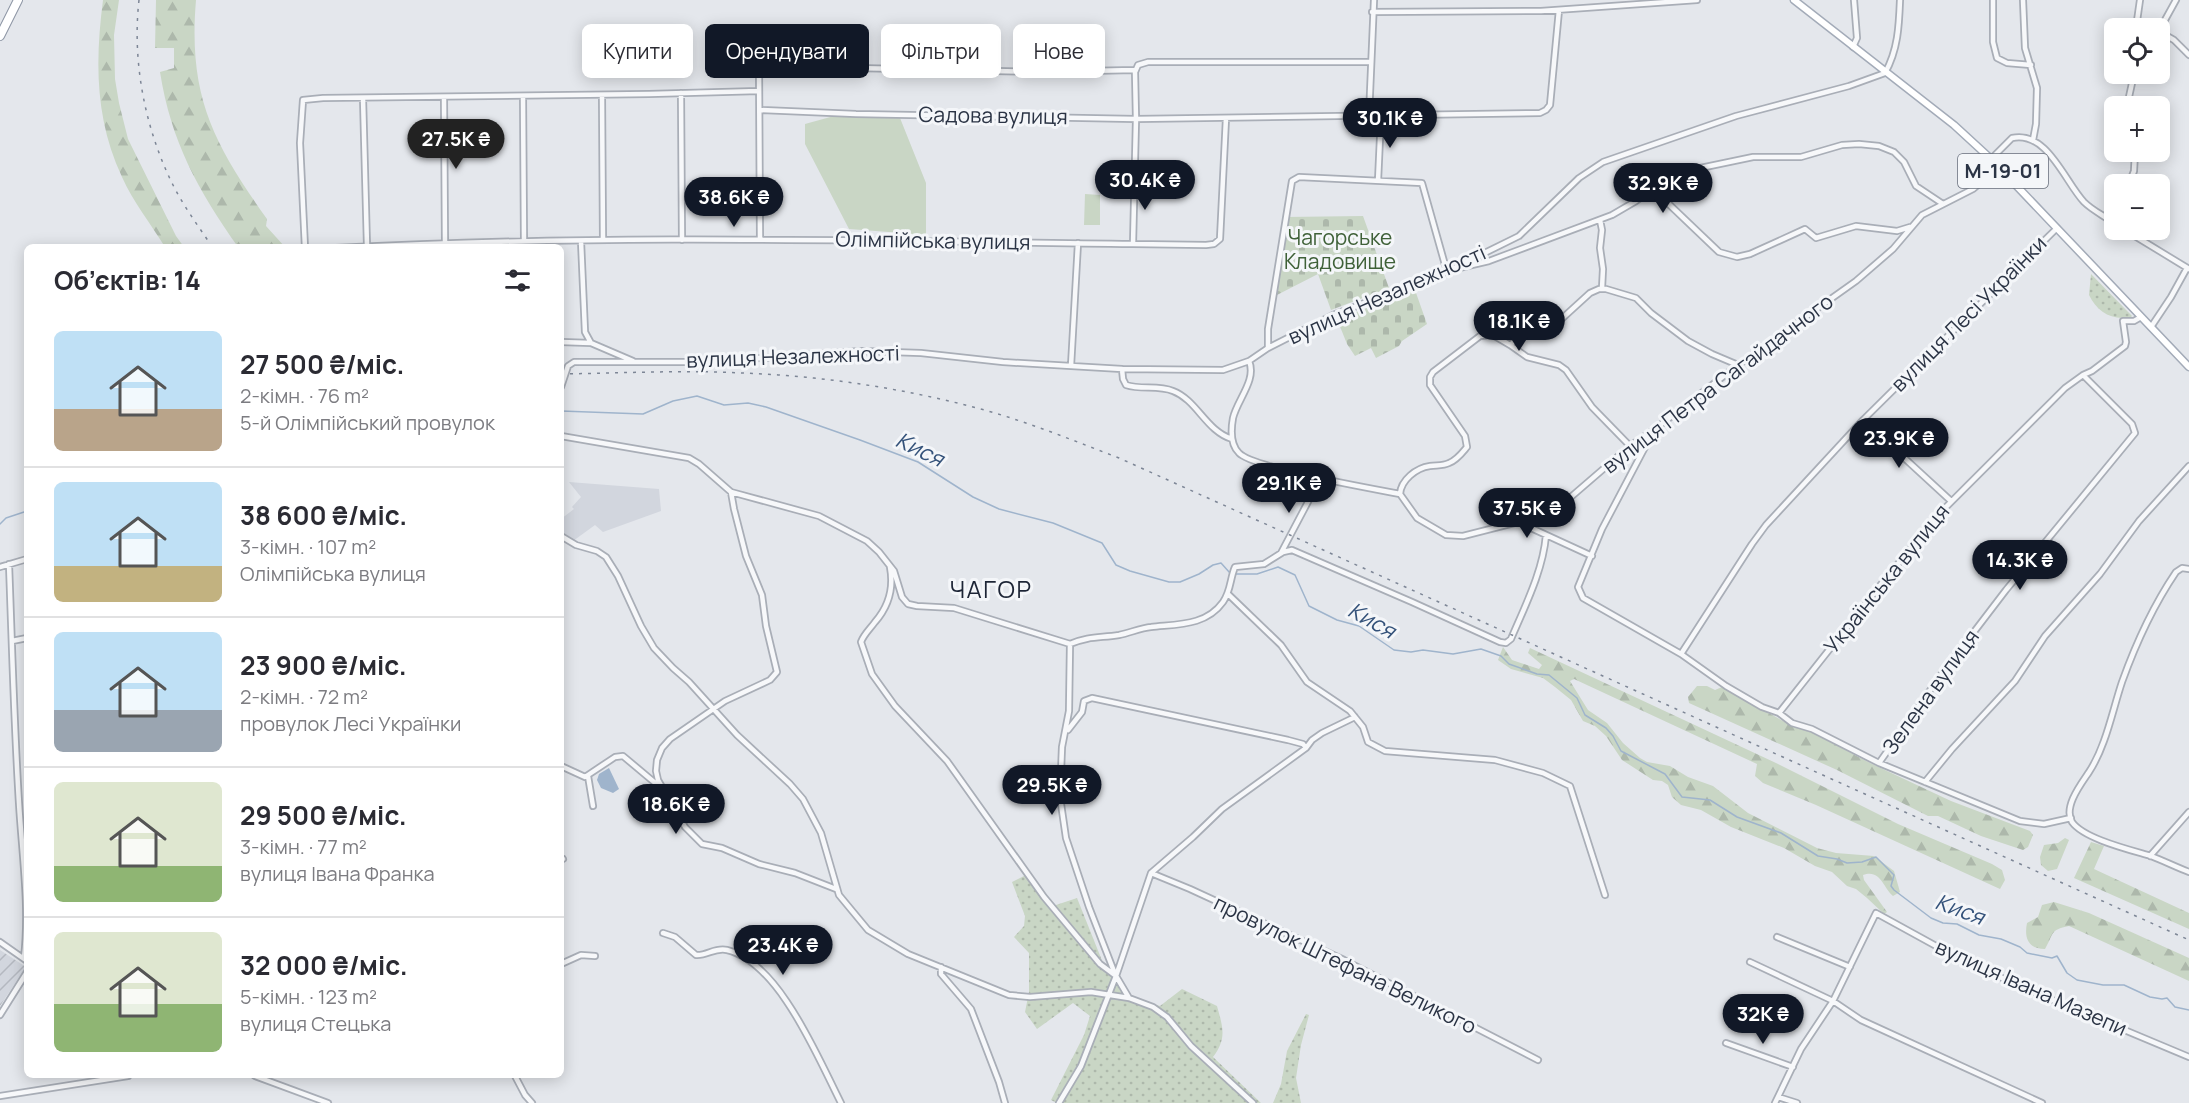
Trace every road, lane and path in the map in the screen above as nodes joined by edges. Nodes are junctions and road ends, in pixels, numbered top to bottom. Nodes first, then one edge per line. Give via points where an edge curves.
1 (18, 0) edge
2 (1374, 0) edge
3 (1697, 0) edge
4 (1794, 0) edge
5 (1854, 0) edge
6 (1900, 0) edge
7 (1993, 0) edge
8 (2023, 0) edge
9 (2140, 0) edge
10 (2176, 0) edge
11 (1559, 10) junction
12 (1372, 12) junction
13 (2137, 18) edge
14 (2166, 18) edge
15 (0, 36) edge
16 (2170, 37) edge
17 (1853, 47) junction
18 (2189, 55) edge
19 (1370, 62) junction
20 (2031, 65) junction
21 (1135, 70) junction
22 (1885, 73) junction
23 (759, 91) junction
24 (681, 93) junction
25 (602, 95) junction
26 (523, 96) junction
27 (444, 98) junction
28 (363, 99) junction
29 (760, 110) junction
30 (1369, 116) junction
31 (1381, 116) junction
32 (1226, 118) junction
33 (1136, 119) junction
34 (2033, 140) junction
35 (1991, 159) junction
36 (1999, 166) junction
37 (1378, 181) junction
38 (1653, 189) junction
39 (1943, 204) junction
40 (2104, 216) edge
41 (1600, 220) junction
42 (1911, 227) junction
43 (2057, 228) junction
44 (760, 239) junction
45 (603, 240) junction
46 (682, 240) junction
47 (2142, 240) edge
48 (524, 241) junction
49 (581, 241) junction
50 (445, 243) junction
51 (1078, 243) junction
52 (305, 244) edge
53 (367, 244) edge
54 (419, 244) edge
55 (1133, 244) junction
56 (2188, 268) edge
57 (1449, 270) junction
58 (1602, 288) junction
59 (2141, 317) junction
60 (2151, 327) junction
61 (564, 342) edge
62 (591, 343) junction
63 (1510, 345) junction
64 (1268, 348) junction
65 (1249, 361) junction
66 (635, 362) junction
67 (1738, 365) junction
68 (1071, 366) junction
69 (2189, 368) edge
70 (1122, 369) junction
71 (2083, 375) junction
72 (564, 379) edge
73 (1863, 420) junction
74 (1655, 429) junction
75 (564, 437) edge
76 (1232, 439) junction
77 (1630, 446) junction
78 (2189, 466) edge
79 (1298, 473) junction
80 (732, 492) junction
81 (1400, 494) junction
82 (1951, 501) junction
83 (1518, 522) junction
84 (1546, 535) junction
85 (564, 538) edge
86 (1280, 554) junction
87 (1592, 556) junction
88 (24, 560) edge
89 (9, 564) junction
90 (890, 565) junction
91 (0, 567) edge
92 (2189, 569) edge
93 (1228, 594) junction
94 (24, 639) edge
95 (12, 641) junction
96 (1070, 644) junction
97 (1682, 654) junction
98 (714, 709) junction
99 (1779, 714) junction
100 (1356, 717) junction
101 (1066, 735) junction
102 (1306, 748) junction
103 (1879, 763) junction
104 (564, 768) edge
105 (588, 776) junction
106 (1925, 782) junction
107 (662, 789) junction
108 (593, 806) dead end
109 (2189, 812) edge
110 (2071, 818) junction
111 (2150, 856) junction
112 (2189, 872) edge
113 (1151, 873) junction
114 (24, 879) edge
115 (836, 889) junction
116 (1605, 895) dead end
117 (663, 933) dead end
118 (1777, 937) dead end
119 (0, 942) edge
120 (595, 956) dead end
121 (24, 958) edge
122 (1750, 962) dead end
123 (564, 963) edge
124 (1850, 967) junction
125 (941, 968) junction
126 (1116, 976) junction
127 (24, 977) edge
128 (1108, 995) junction
129 (1129, 998) junction
130 (1833, 1002) junction
131 (0, 1015) edge
132 (1726, 1043) dead end
133 (2189, 1057) edge
134 (1538, 1060) dead end
135 (1793, 1067) junction
136 (115, 1078) edge
137 (260, 1078) edge
138 (516, 1078) edge
139 (0, 1096) edge
140 (1778, 1097) junction
141 (328, 1103) edge
142 (532, 1103) edge
143 (841, 1103) edge
144 (1005, 1103) edge
145 (1059, 1103) edge
146 (1253, 1103) edge
147 (1775, 1103) edge
148 (1797, 1103) edge
149 (2042, 1103) edge

1 - 15 highway
2 - 12 street
3 - 11 street
4 - 17 main road, М-19-01
5 - 17 street via 1857,38
6 - 22 street via 1899,35
7 - 20 street via 1997,58
8 - 20 street via 2024,44
9 - 13 street
10 - 14 street
11 - 12 street
11 - 31 street, Садова вулиця via 1546,110
12 - 19 street
16 - 18 street
17 - 22 main road, М-19-01
19 - 21 street via 1148,62 1138,64
19 - 30 street
20 - 34 street via 2037,88
21 - 23 street via 1039,72 759,66
21 - 33 street
22 - 35 main road, М-19-01 via 1954,125
22 - 57 street, вулиця Незалежності via 1736,116 1603,162 1579,178 1519,236
23 - 24 street
23 - 29 street
24 - 25 street
24 - 46 street
25 - 26 street
25 - 45 street
26 - 27 street
26 - 48 street
27 - 28 street
27 - 50 street
28 - 52 street via 303,100 301,104
28 - 53 street
29 - 33 street, Садова вулиця
29 - 44 street
30 - 31 street, Садова вулиця
30 - 32 street, Садова вулиця
31 - 37 street
32 - 33 street, Садова вулиця
32 - 55 street, Олімпійська вулиця via 1220,239 1206,245
33 - 55 street
34 - 35 street via 2012,138
34 - 40 street via 2056,160 2087,204
35 - 36 main road, М-19-01
36 - 39 street, вулиця Петра Сагайдачного via 1973,189
36 - 43 main road, М-19-01
37 - 57 street via 1422,183
37 - 64 street via 1299,177 1292,182
38 - 39 street via 1686,171 1753,157 1801,157 1859,144 1894,152 1916,186
38 - 41 street
38 - 42 street via 1719,252 1737,257 1805,229 1816,238 1856,226 1897,231
39 - 42 street, вулиця Петра Сагайдачного via 1922,215
41 - 57 street via 1485,262
41 - 58 street
42 - 67 street, вулиця Петра Сагайдачного via 1857,281
43 - 59 main road, М-19-01
43 - 73 street, вулиця Лесі Українки
44 - 46 street, Олімпійська вулиця
44 - 51 street, Олімпійська вулиця
45 - 46 street, Олімпійська вулиця
45 - 49 street, Олімпійська вулиця
47 - 56 street
48 - 49 street, Олімпійська вулиця
48 - 50 street, Олімпійська вулиця
49 - 62 street via 585,332
50 - 54 street, Олімпійська вулиця
51 - 55 street, Олімпійська вулиця
51 - 68 street
56 - 60 street
57 - 64 street, вулиця Незалежності via 1333,315
58 - 63 street via 1590,293 1556,324 1541,319
58 - 67 street via 1635,297 1688,341
59 - 60 main road, М-19-01
59 - 71 street, Українська вулиця via 2123,321 2125,346
60 - 69 main road, М-19-01
61 - 62 street
62 - 66 street
63 - 77 street via 1527,357 1566,370 1592,407
63 - 81 street via 1493,335 1480,336 1431,374 1430,385 1465,436 1467,447 1449,463 1416,472 1404,483
64 - 65 street, вулиця Незалежності
65 - 70 street, вулиця Незалежності via 1223,370
65 - 76 street via 1251,374 1234,416
66 - 68 street, вулиця Незалежності via 704,362 861,351
66 - 72 street, вулиця Незалежності via 574,362
67 - 74 street, вулиця Петра Сагайдачного
68 - 70 street, вулиця Незалежності
70 - 76 street via 1126,385 1174,391 1220,434
71 - 82 street, Українська вулиця via 2065,388
71 - 103 street, Зелена вулиця via 2131,423 2135,431 2132,437 2006,590
73 - 82 street
73 - 97 street, вулиця Лесі Українки via 1759,534
74 - 77 street, вулиця Петра Сагайдачного
74 - 87 street via 1602,529
75 - 80 street via 686,457
76 - 79 street via 1237,452 1245,458
77 - 83 street, вулиця Петра Сагайдачного via 1572,496
78 - 106 street via 2048,632 2015,681
79 - 81 street
79 - 86 street via 1309,482 1311,495
80 - 90 street via 826,519 867,541
80 - 98 street via 746,556 762,595 778,669 770,681
81 - 83 street, вулиця Петра Сагайдачного via 1417,518 1446,535 1463,536
82 - 99 street, Українська вулиця
83 - 84 street
84 - 86 street via 1537,576 1511,639 1505,643 1300,553 1290,550
84 - 87 street
85 - 98 street via 606,557 651,644
86 - 93 street via 1266,564 1239,565 1234,569
87 - 97 street via 1578,587 1583,598
88 - 89 street
89 - 91 street
89 - 95 street
90 - 96 street via 902,597 909,604 954,608
90 - 126 street via 890,597 861,642 872,674 895,706 947,761 1044,897 1100,964
92 - 110 street via 2180,568 2175,574 2139,638 2104,742 2073,799
93 - 96 street via 1215,611 1196,621 1085,638
93 - 100 street via 1281,645 1307,682
94 - 95 street
95 - 114 street
96 - 101 street
97 - 99 street via 1726,686
98 - 107 street via 662,748 656,771
98 - 115 street via 803,799 821,833
99 - 103 street
100 - 102 street via 1322,733
100 - 116 street via 1368,742 1383,750 1495,760 1570,786
101 - 102 street via 1082,712 1084,701 1092,698 1288,740
101 - 126 street via 1060,797 1066,838
102 - 113 street via 1222,809
103 - 106 street
104 - 105 street
105 - 107 street via 615,757 623,756
105 - 108 street
106 - 110 street via 2022,822 2044,825
107 - 115 street via 685,827 702,844
109 - 111 street
110 - 111 street via 2101,840
111 - 112 street
113 - 126 street
113 - 134 street, провулок Штефана Великого via 1344,960
115 - 125 street via 852,913 876,937
117 - 143 street via 675,937 698,956 720,949 731,951 767,975 794,1012
118 - 124 street
119 - 121 street
120 - 123 street via 581,955
122 - 130 street
124 - 130 street
124 - 133 street, вулиця Івана Мазепи via 1876,913 2017,985
125 - 128 street via 1013,997 1091,992
125 - 144 street via 941,974 971,1009
126 - 128 street
126 - 129 street
127 - 131 street
128 - 129 street
128 - 145 street via 1081,1066
129 - 146 street via 1164,1014 1191,1046
130 - 135 street
130 - 149 street via 1861,1020
132 - 135 street
135 - 140 street
136 - 139 street
137 - 141 street
138 - 142 street
140 - 147 street
140 - 148 street

